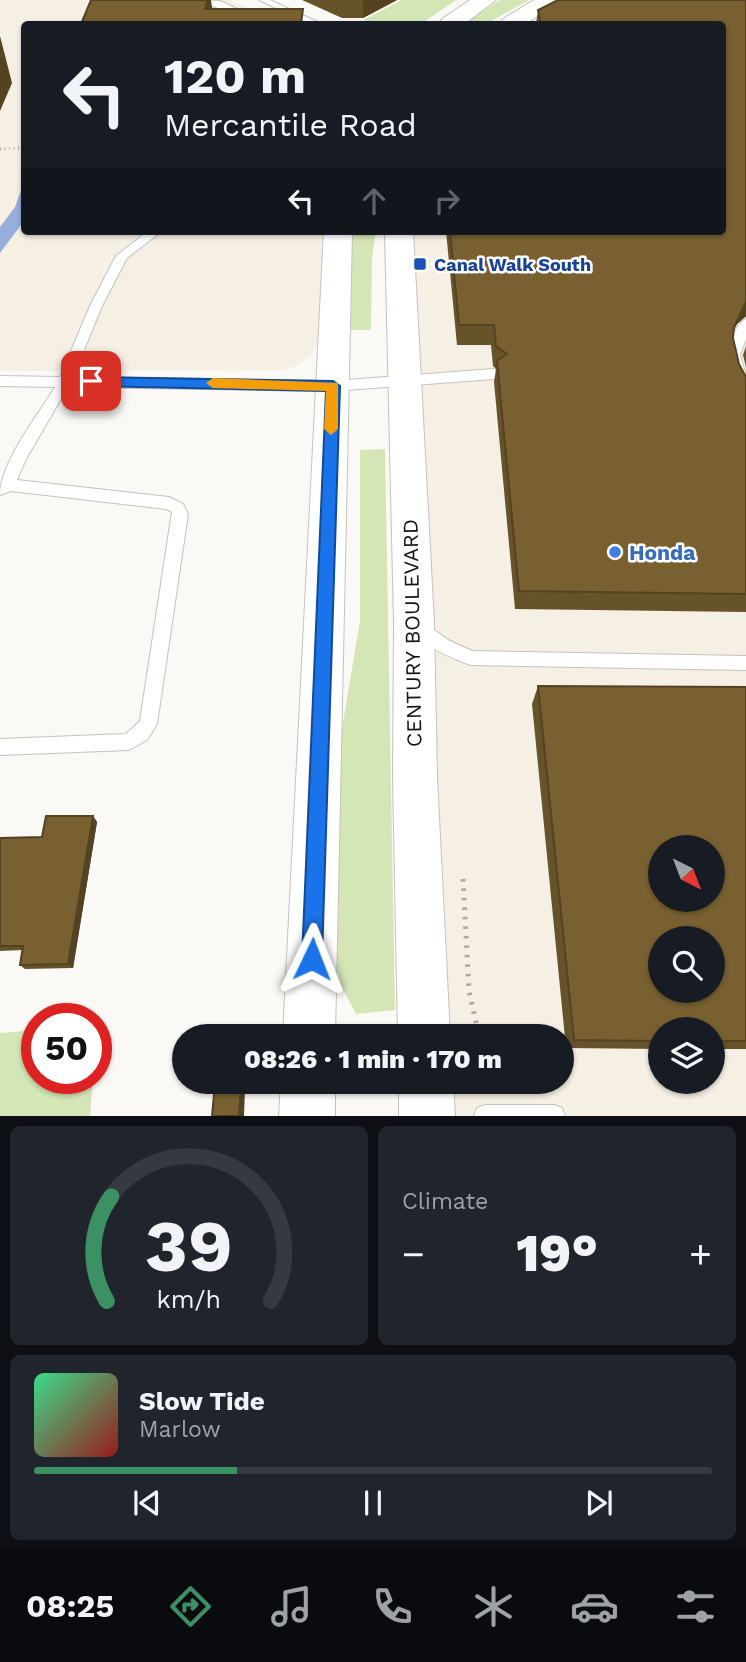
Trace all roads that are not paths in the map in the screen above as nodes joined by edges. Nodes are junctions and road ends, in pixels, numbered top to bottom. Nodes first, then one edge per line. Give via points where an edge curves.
1 (263, 0) edge
2 (485, 0) edge
3 (549, 0) edge
4 (201, 5) edge
5 (237, 12) junction
6 (225, 21) edge
7 (257, 21) edge
8 (310, 21) edge
9 (454, 21) edge
10 (516, 21) edge
11 (151, 235) edge
12 (338, 235) edge
13 (399, 235) edge
14 (746, 323) edge
15 (494, 374) edge
16 (0, 381) edge
17 (65, 381) junction
18 (404, 383) junction
19 (333, 386) junction
20 (746, 398) edge
21 (4, 489) edge
22 (414, 623) junction
23 (746, 663) edge
24 (0, 747) edge
25 (309, 1024) edge
26 (424, 1024) edge
27 (308, 1094) edge
28 (426, 1094) edge
29 (307, 1116) edge
30 (427, 1116) edge
31 (485, 1116) edge
32 (554, 1116) edge

1 - 8 lane
2 - 9 main road
3 - 10 main road
4 - 5 lane
5 - 6 lane
5 - 7 lane
11 - 17 lane via 122,256
12 - 19 main road
13 - 18 main road, CENTURY BOULEVARD
14 - 20 lane via 733,355
15 - 18 lane
16 - 17 lane
17 - 19 lane
17 - 21 lane
18 - 19 lane
18 - 22 main road, CENTURY BOULEVARD
19 - 25 main road
21 - 24 lane via 169,503 180,514 148,724 141,734 129,742
22 - 23 lane via 442,645 471,657
22 - 26 main road, CENTURY BOULEVARD
27 - 29 main road
28 - 30 main road
31 - 32 lane

